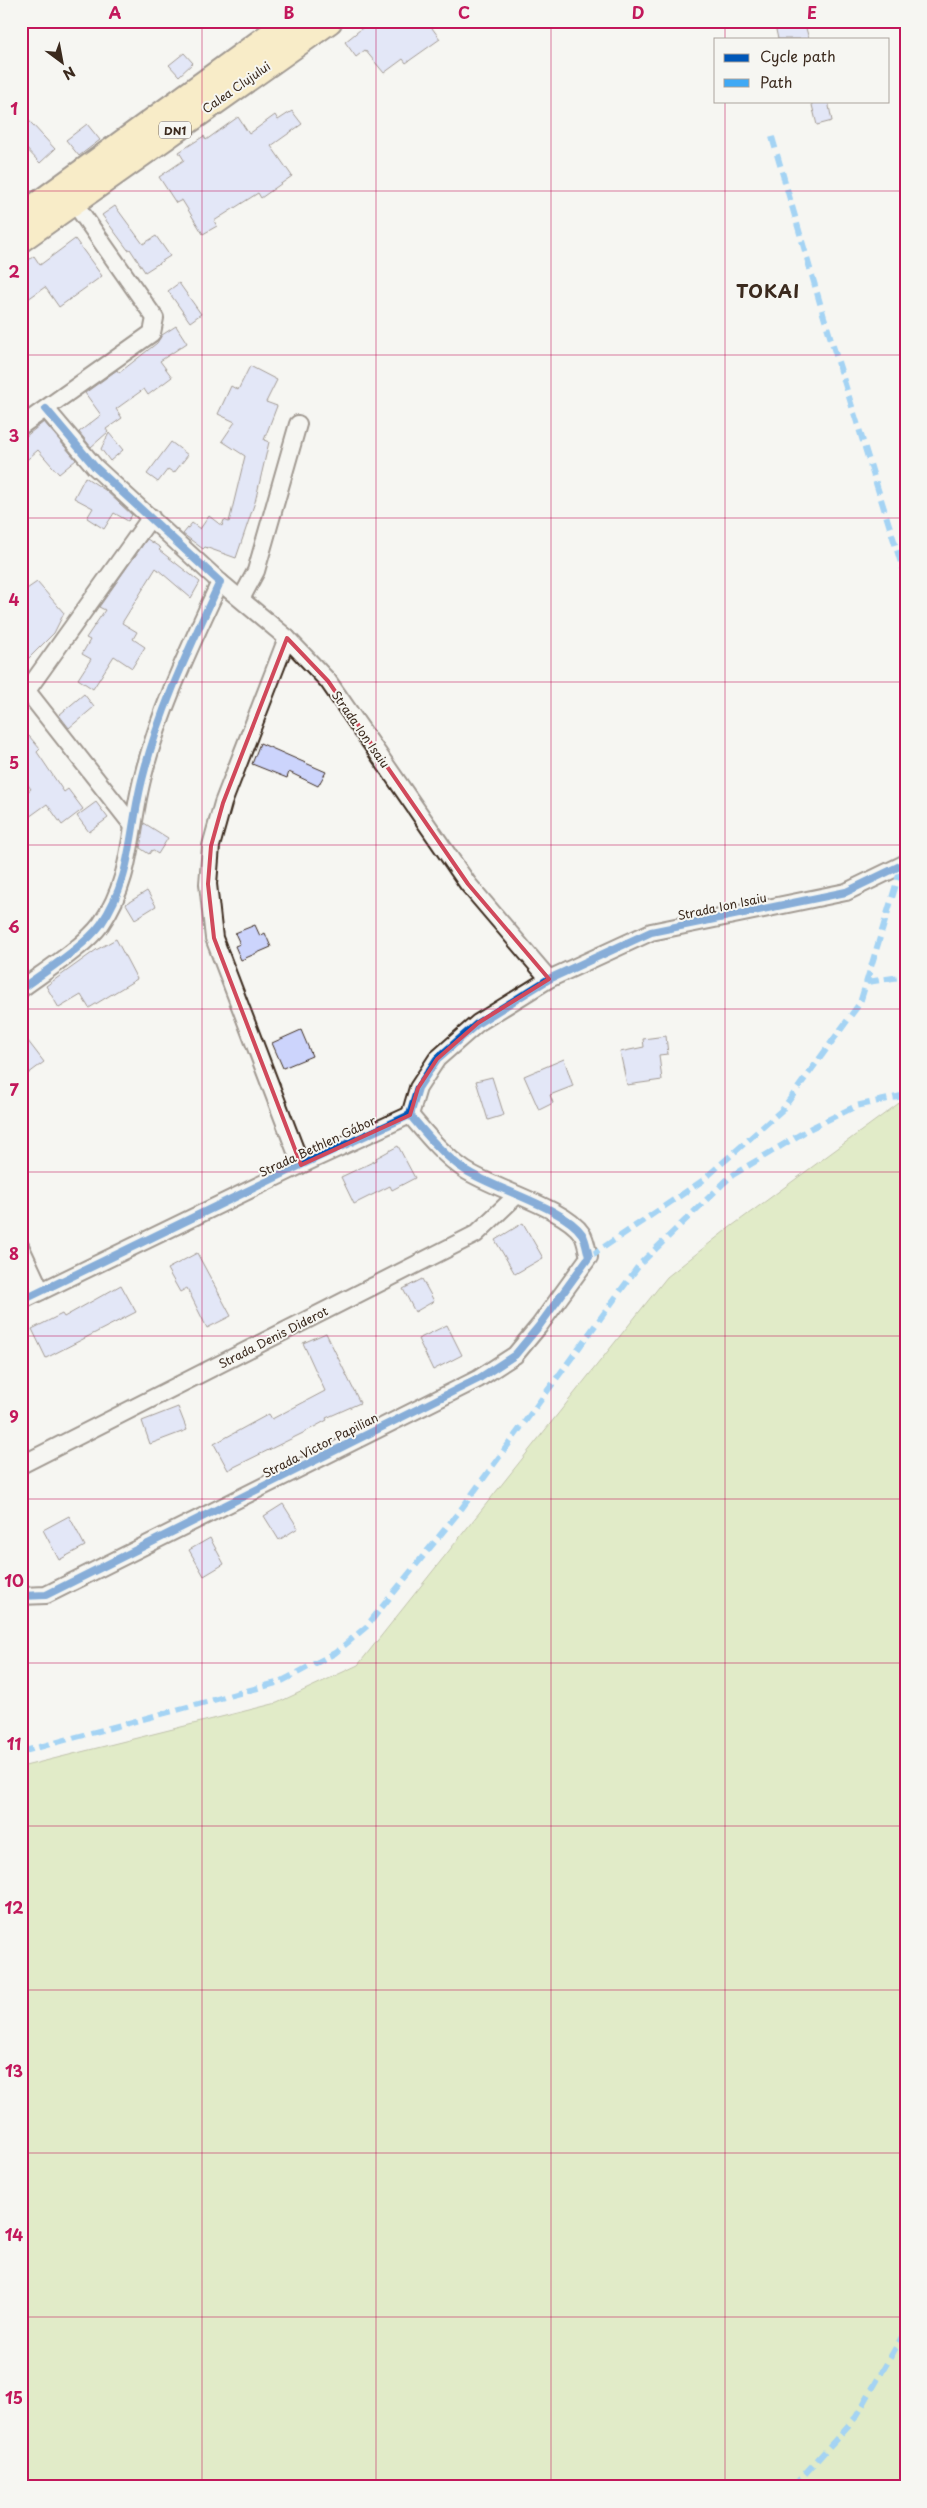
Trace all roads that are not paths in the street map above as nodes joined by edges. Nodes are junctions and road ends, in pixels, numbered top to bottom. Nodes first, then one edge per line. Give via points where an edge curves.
1 (290, 21) edge
2 (329, 21) edge
3 (73, 201) junction
4 (21, 217) edge
5 (21, 239) edge
6 (46, 409) junction
7 (298, 424) dead end
8 (21, 426) edge
9 (150, 517) junction
10 (220, 582) junction
11 (241, 599) junction
12 (287, 638) junction
13 (24, 695) edge
14 (133, 826) junction
15 (904, 864) edge
16 (549, 979) junction
17 (21, 989) edge
18 (410, 1115) junction
19 (301, 1165) junction
20 (516, 1196) junction
21 (21, 1248) edge
22 (40, 1291) junction
23 (21, 1301) edge
24 (21, 1465) edge
25 (21, 1596) edge

1 - 4 main road, Calea Clujului / DN1
2 - 3 main road, Calea Clujului / DN1
3 - 5 main road, Calea Clujului / DN1
3 - 6 street via 155,318 155,326 152,333
6 - 8 street
6 - 9 street, Strada Ion Isaiu via 95,467
7 - 11 street via 256,571
9 - 10 street, Strada Ion Isaiu
9 - 13 street
10 - 11 street, Strada Ion Isaiu
10 - 14 street via 162,713 143,776
11 - 12 street, Strada Ion Isaiu
12 - 16 street, Strada Ion Isaiu via 328,681 468,884
12 - 19 street via 223,803 211,846 208,884 214,938
13 - 14 street
14 - 17 street via 129,860 118,896 99,926
15 - 16 street, Strada Ion Isaiu via 846,892 650,932
16 - 18 street via 478,1023 437,1059 418,1088
18 - 19 street, Strada Bethlen Gábor
18 - 20 street via 438,1147 465,1170
19 - 22 street, Strada Bethlen Gábor
20 - 24 street, Strada Denis Diderot via 476,1234
20 - 25 street, Strada Victor Papilian via 572,1223 583,1236 589,1256 514,1355 478,1378 46,1595
21 - 22 street
22 - 23 street, Strada Bethlen Gábor

